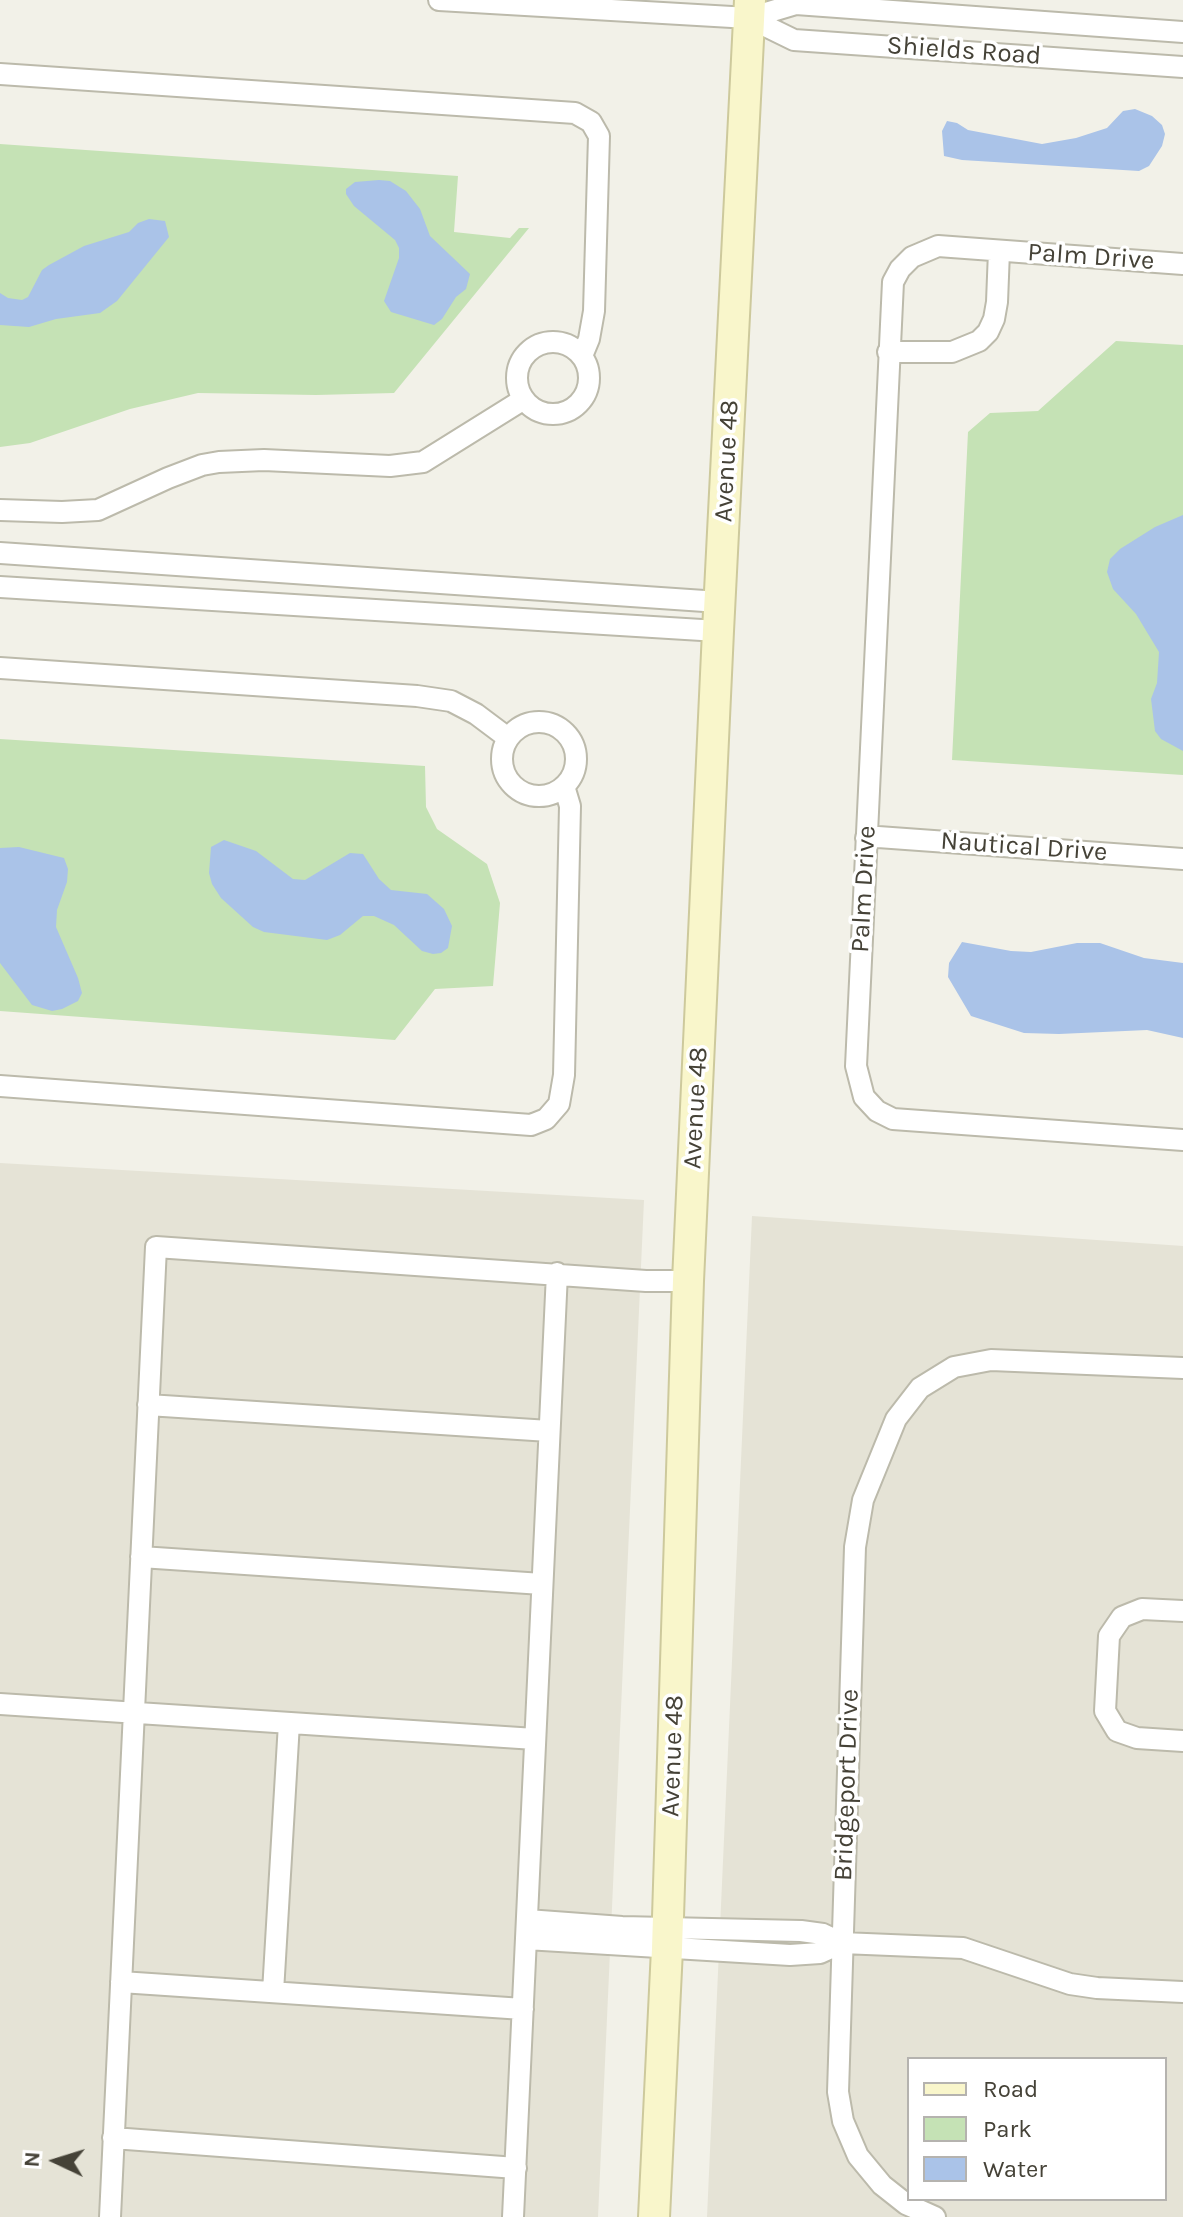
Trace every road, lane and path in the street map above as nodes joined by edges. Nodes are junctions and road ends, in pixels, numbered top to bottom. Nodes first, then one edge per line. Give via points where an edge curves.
1 (439, 0) edge
2 (582, 4) edge
3 (750, 9) edge
4 (1183, 32) edge
5 (1183, 67) edge
6 (0, 74) edge
7 (999, 251) junction
8 (1183, 264) edge
9 (888, 352) junction
10 (582, 356) junction
11 (524, 399) junction
12 (0, 510) edge
13 (0, 553) edge
14 (0, 587) edge
15 (718, 617) junction
16 (0, 668) edge
17 (508, 738) junction
18 (564, 786) junction
19 (866, 838) junction
20 (1183, 859) edge
21 (0, 1086) edge
22 (1183, 1140) edge
23 (557, 1273) junction
24 (688, 1281) junction
25 (1183, 1368) edge
26 (148, 1405) junction
27 (549, 1431) junction
28 (141, 1557) junction
29 (542, 1584) junction
30 (1183, 1611) edge
31 (0, 1704) edge
32 (134, 1713) junction
33 (289, 1723) junction
34 (535, 1739) junction
35 (1183, 1741) edge
36 (527, 1929) junction
37 (791, 1930) junction
38 (661, 1941) junction
39 (842, 1943) junction
40 (790, 1955) junction
41 (121, 1982) junction
42 (273, 1992) junction
43 (1183, 1992) edge
44 (523, 2009) junction
45 (113, 2138) junction
46 (516, 2168) junction
47 (110, 2217) edge
48 (513, 2217) edge
49 (654, 2217) edge
50 (935, 2217) edge

1 - 2 street, Shields Road
2 - 3 street, Shields Road
3 - 4 street, Shields Road via 796,4
3 - 5 street, Shields Road via 794,40
3 - 15 main road, Avenue 48
6 - 10 street via 575,113 591,122 599,136 594,311
7 - 8 street, Palm Drive
7 - 9 street, Palm Drive via 994,319 979,341 952,352
7 - 9 street, Palm Drive via 938,246 912,257 893,282
9 - 19 street, Palm Drive
10 - 11 street via 573,347 549,342 527,353 517,376
10 - 11 street via 588,366 588,389 575,407 554,415 532,408
11 - 12 street via 423,462 219,462 98,510
13 - 15 street
14 - 15 street
15 - 24 main road, Avenue 48
16 - 17 street via 451,701
17 - 18 street via 504,772 519,790 542,796
17 - 18 street via 541,722 563,731 575,752
18 - 21 street via 570,806 564,1075 559,1104 546,1119 531,1125
19 - 20 street, Nautical Drive
19 - 22 street, Palm Drive via 856,1066 870,1104 893,1119
23 - 24 street
23 - 26 street via 156,1247
23 - 27 street
24 - 38 main road, Avenue 48
25 - 39 street, Bridgeport Drive via 991,1360 954,1367 920,1388 896,1419 863,1500 855,1547
26 - 27 street
26 - 28 street
27 - 29 street
28 - 29 street
28 - 32 street
29 - 34 street
30 - 35 street via 1142,1609 1122,1617 1109,1636 1105,1711 1117,1731
31 - 32 street
32 - 33 street
32 - 41 street
33 - 34 street
33 - 42 street
34 - 36 street
36 - 38 street via 622,1927
36 - 44 street
37 - 38 street
37 - 39 street via 823,1934
37 - 40 street
38 - 40 street
38 - 49 main road, Avenue 48
39 - 40 street via 820,1953
39 - 43 street via 963,1948 1070,1984
39 - 50 street, Bridgeport Drive via 838,2092 843,2121 858,2156 882,2185
41 - 42 street
41 - 45 street
42 - 44 street
44 - 46 street
45 - 46 street
45 - 47 street
46 - 48 street

